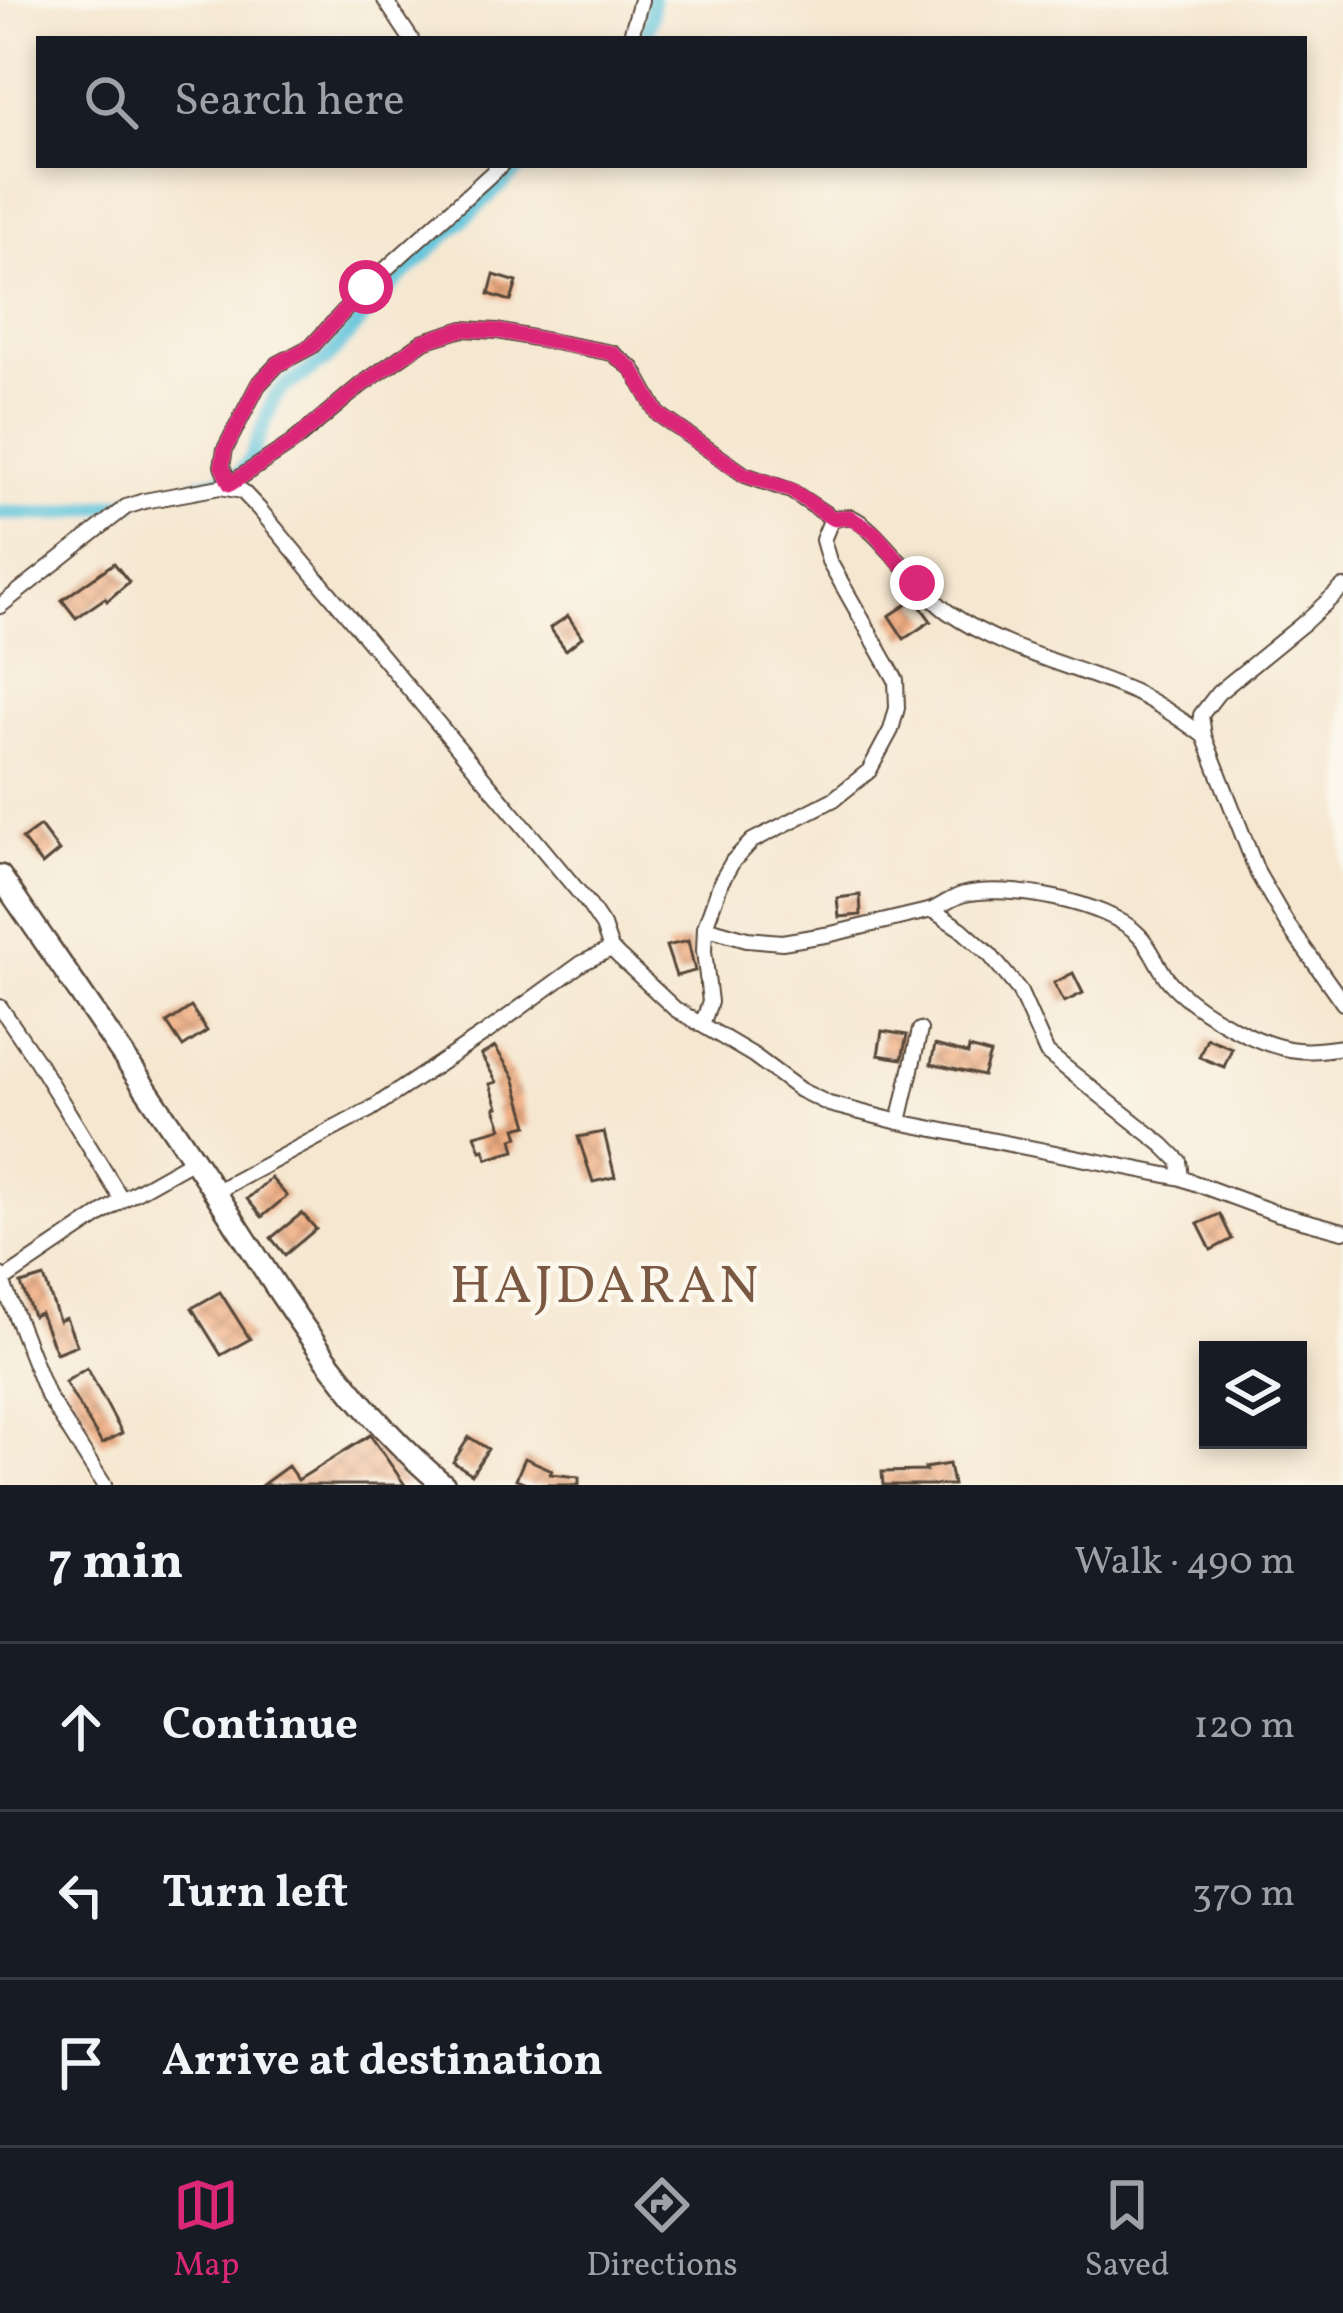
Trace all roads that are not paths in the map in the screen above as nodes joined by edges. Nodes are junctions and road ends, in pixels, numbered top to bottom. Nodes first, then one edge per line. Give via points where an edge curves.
1 (385, 0) edge
2 (641, 0) edge
3 (409, 36) edge
4 (631, 36) edge
5 (498, 168) edge
6 (228, 480) junction
7 (832, 518) junction
8 (1343, 587) edge
9 (0, 606) edge
10 (1204, 736) junction
11 (0, 876) edge
12 (932, 910) junction
13 (705, 927) junction
14 (611, 949) junction
15 (1343, 1003) edge
16 (0, 1007) edge
17 (702, 1025) junction
18 (920, 1030) dead end
19 (1343, 1047) edge
20 (899, 1122) junction
21 (193, 1160) junction
22 (1180, 1178) junction
23 (214, 1192) junction
24 (122, 1200) junction
25 (1343, 1231) edge
26 (1, 1278) edge
27 (104, 1485) edge
28 (444, 1485) edge

1 - 3 street
2 - 4 street
5 - 6 street via 312,346 258,385 225,449
6 - 7 street via 292,443 424,341 463,329 497,331 612,353 632,369 658,414 745,475 791,490
6 - 9 street via 126,507
6 - 14 street via 587,902
7 - 10 street via 849,517 874,533 961,620 1133,692
7 - 13 street via 823,540 830,561 896,680 891,730 869,771 834,799 752,841 733,861
8 - 10 street via 1217,693 1201,716
10 - 15 street via 1258,874
11 - 21 main road
12 - 13 street via 782,942
12 - 19 street via 961,894 1027,891 1081,906 1140,935 1167,979 1225,1022 1293,1050
12 - 22 street via 990,955 1019,990 1047,1053 1163,1145 1178,1160
13 - 17 street via 710,1001
14 - 17 street
14 - 23 street via 371,1109
16 - 24 street
17 - 20 street via 800,1090
18 - 20 street
20 - 22 street
21 - 23 main road
21 - 24 street
22 - 25 street
23 - 28 main road via 345,1386
24 - 26 street
26 - 27 street via 46,1395

